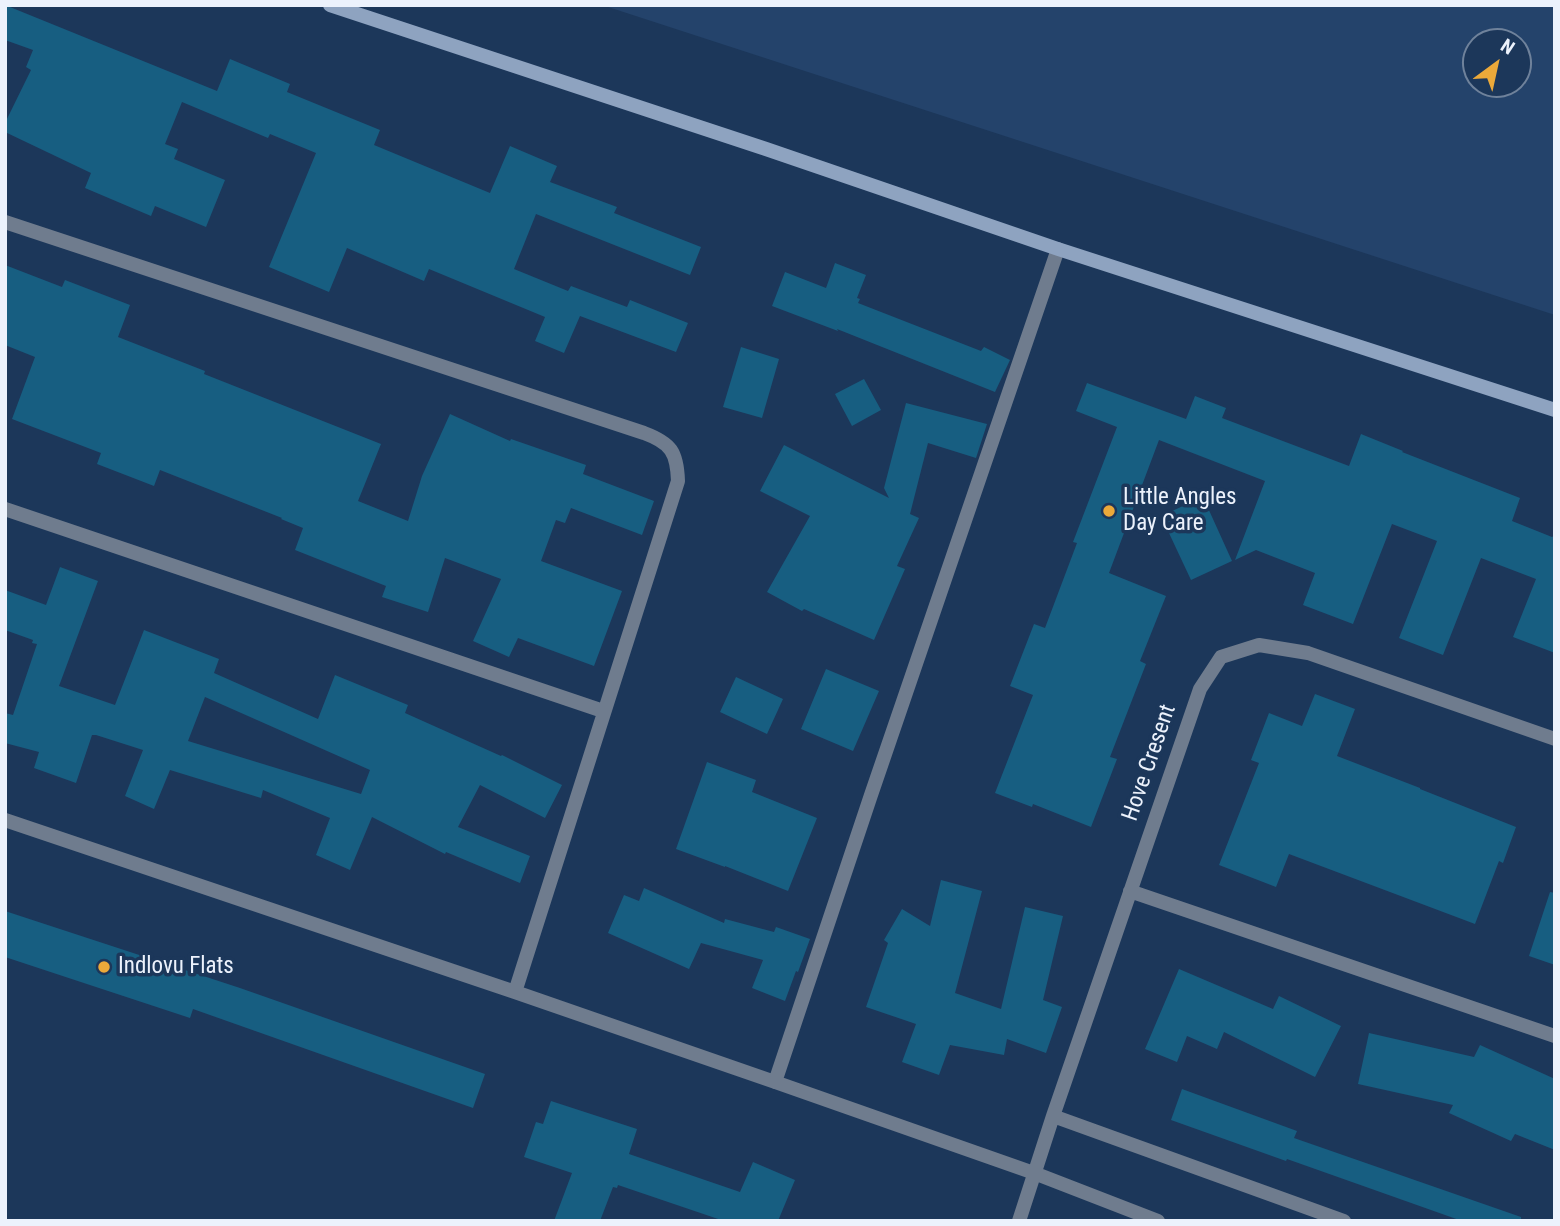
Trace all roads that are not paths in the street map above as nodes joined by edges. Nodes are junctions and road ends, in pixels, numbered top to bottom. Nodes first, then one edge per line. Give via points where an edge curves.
1 (330, 5) edge
2 (5, 222) edge
3 (1058, 249) junction
4 (1555, 410) edge
5 (5, 509) edge
6 (603, 711) junction
7 (1555, 739) edge
8 (5, 820) edge
9 (1130, 891) junction
10 (515, 992) junction
11 (1555, 1036) edge
12 (775, 1082) junction
13 (1053, 1116) junction
14 (1034, 1173) junction
15 (1019, 1221) edge
16 (1158, 1221) edge
17 (1344, 1221) edge

1 - 3 street
2 - 6 street via 644,433 670,447 678,481
3 - 4 street
3 - 12 street
5 - 6 street
6 - 10 street
7 - 9 street, Hove Cresent via 1308,653 1259,645 1221,657 1199,689
8 - 10 street
9 - 11 street
9 - 13 street, Hove Cresent
10 - 12 street
12 - 14 street
13 - 14 street, Hove Cresent
13 - 17 street
14 - 15 street, Hove Cresent
14 - 16 street

